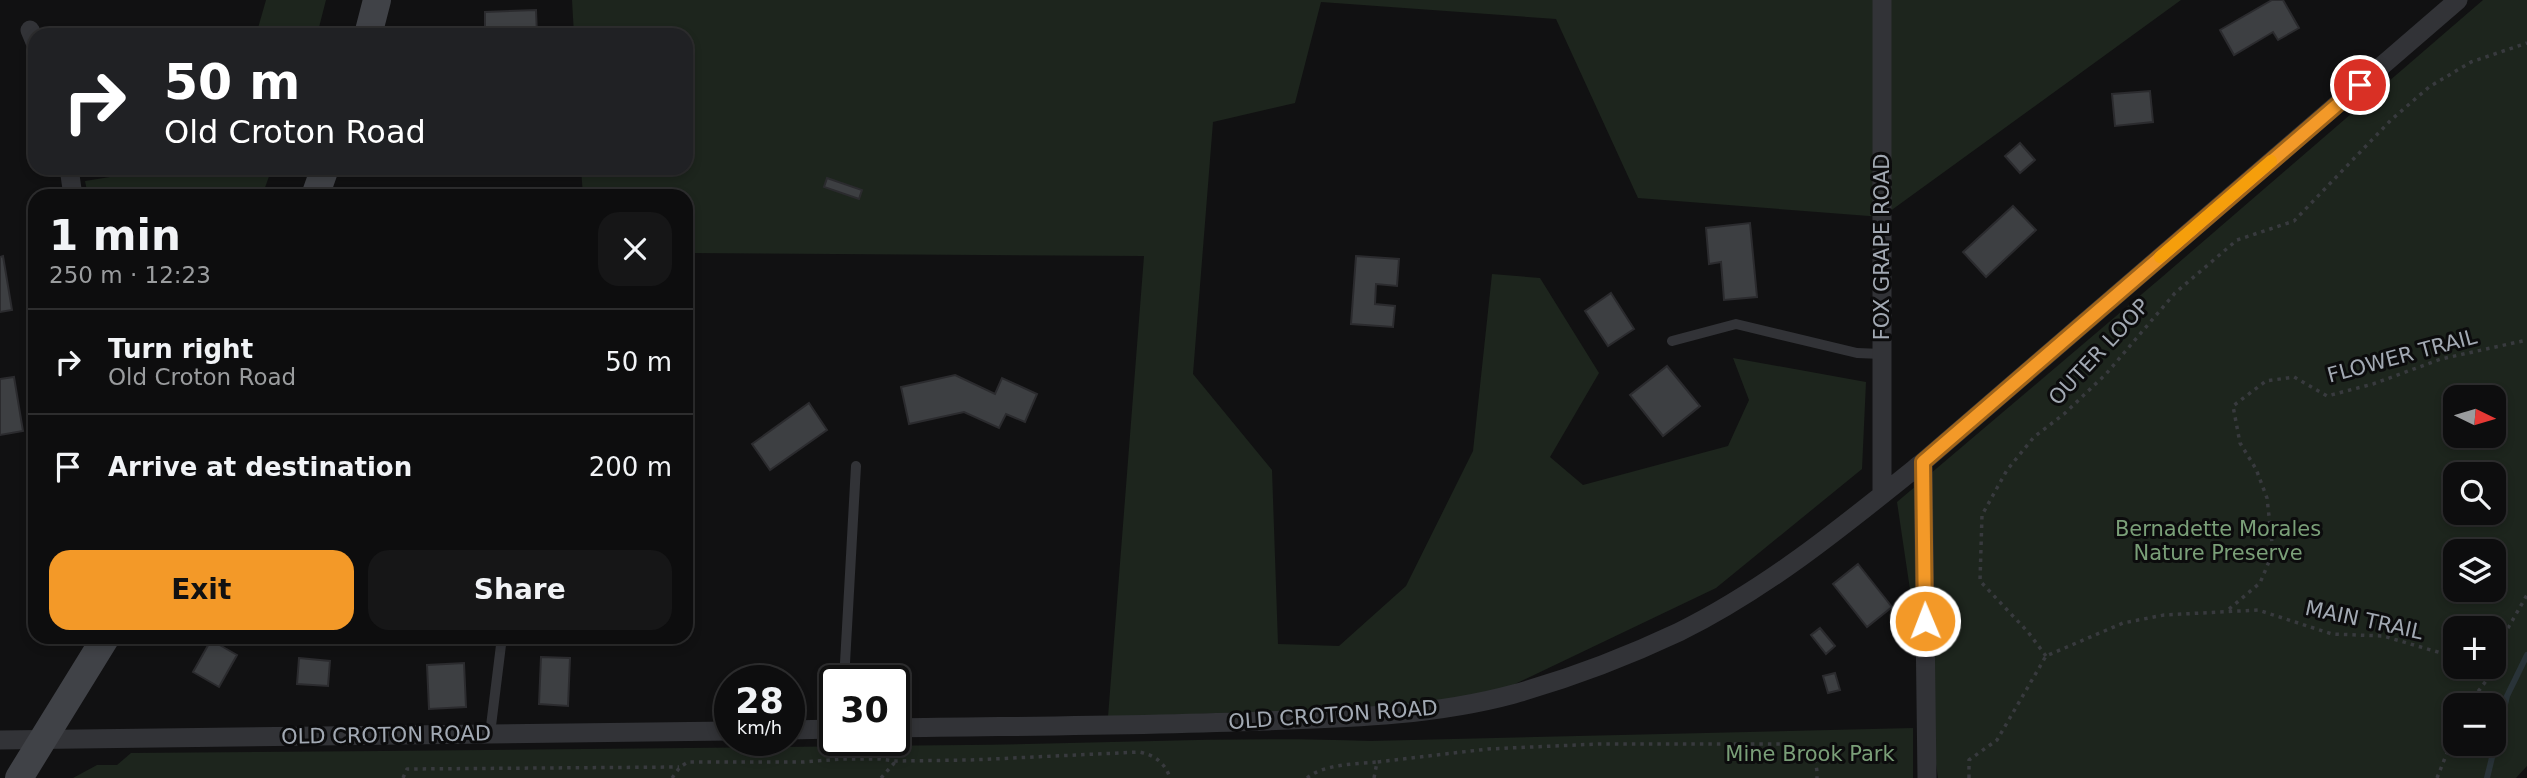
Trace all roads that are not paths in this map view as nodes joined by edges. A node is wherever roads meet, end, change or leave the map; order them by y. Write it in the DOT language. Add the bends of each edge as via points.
graph roads {
  1 [pos="377,0"];
  2 [pos="1882,0"];
  3 [pos="2458,0"];
  4 [pos="370,28"];
  5 [pos="1672,341"];
  6 [pos="1882,355"];
  7 [pos="1923,462"];
  8 [pos="856,466"];
  9 [pos="1882,495"];
  10 [pos="102,644"];
  11 [pos="501,644"];
  12 [pos="845,665"];
  13 [pos="910,728"];
  14 [pos="714,731"];
  15 [pos="490,734"];
  16 [pos="0,740"];
  17 [pos="43,740"];
  18 [pos="19,778"];
  19 [pos="1927,778"];
  1 -- 4 [label="main road"];
  2 -- 6 [label="street, FOX GRAPE ROAD"];
  3 -- 7 [label="street, OLD CROTON ROAD"];
  5 -- 6 [label="lane" via="1736,324"];
  6 -- 9 [label="street, FOX GRAPE ROAD"];
  7 -- 9 [label="street, OLD CROTON ROAD"];
  7 -- 19 [label="street"];
  8 -- 12 [label="lane"];
  9 -- 13 [label="street, OLD CROTON ROAD" via="1734,602 1680,631 1513,695 1430,710 1332,719"];
  10 -- 17 [label="main road"];
  11 -- 15 [label="lane"];
  14 -- 15 [label="street, OLD CROTON ROAD"];
  15 -- 17 [label="street, OLD CROTON ROAD"];
  16 -- 17 [label="street, OLD CROTON ROAD"];
  17 -- 18 [label="main road"];
}
